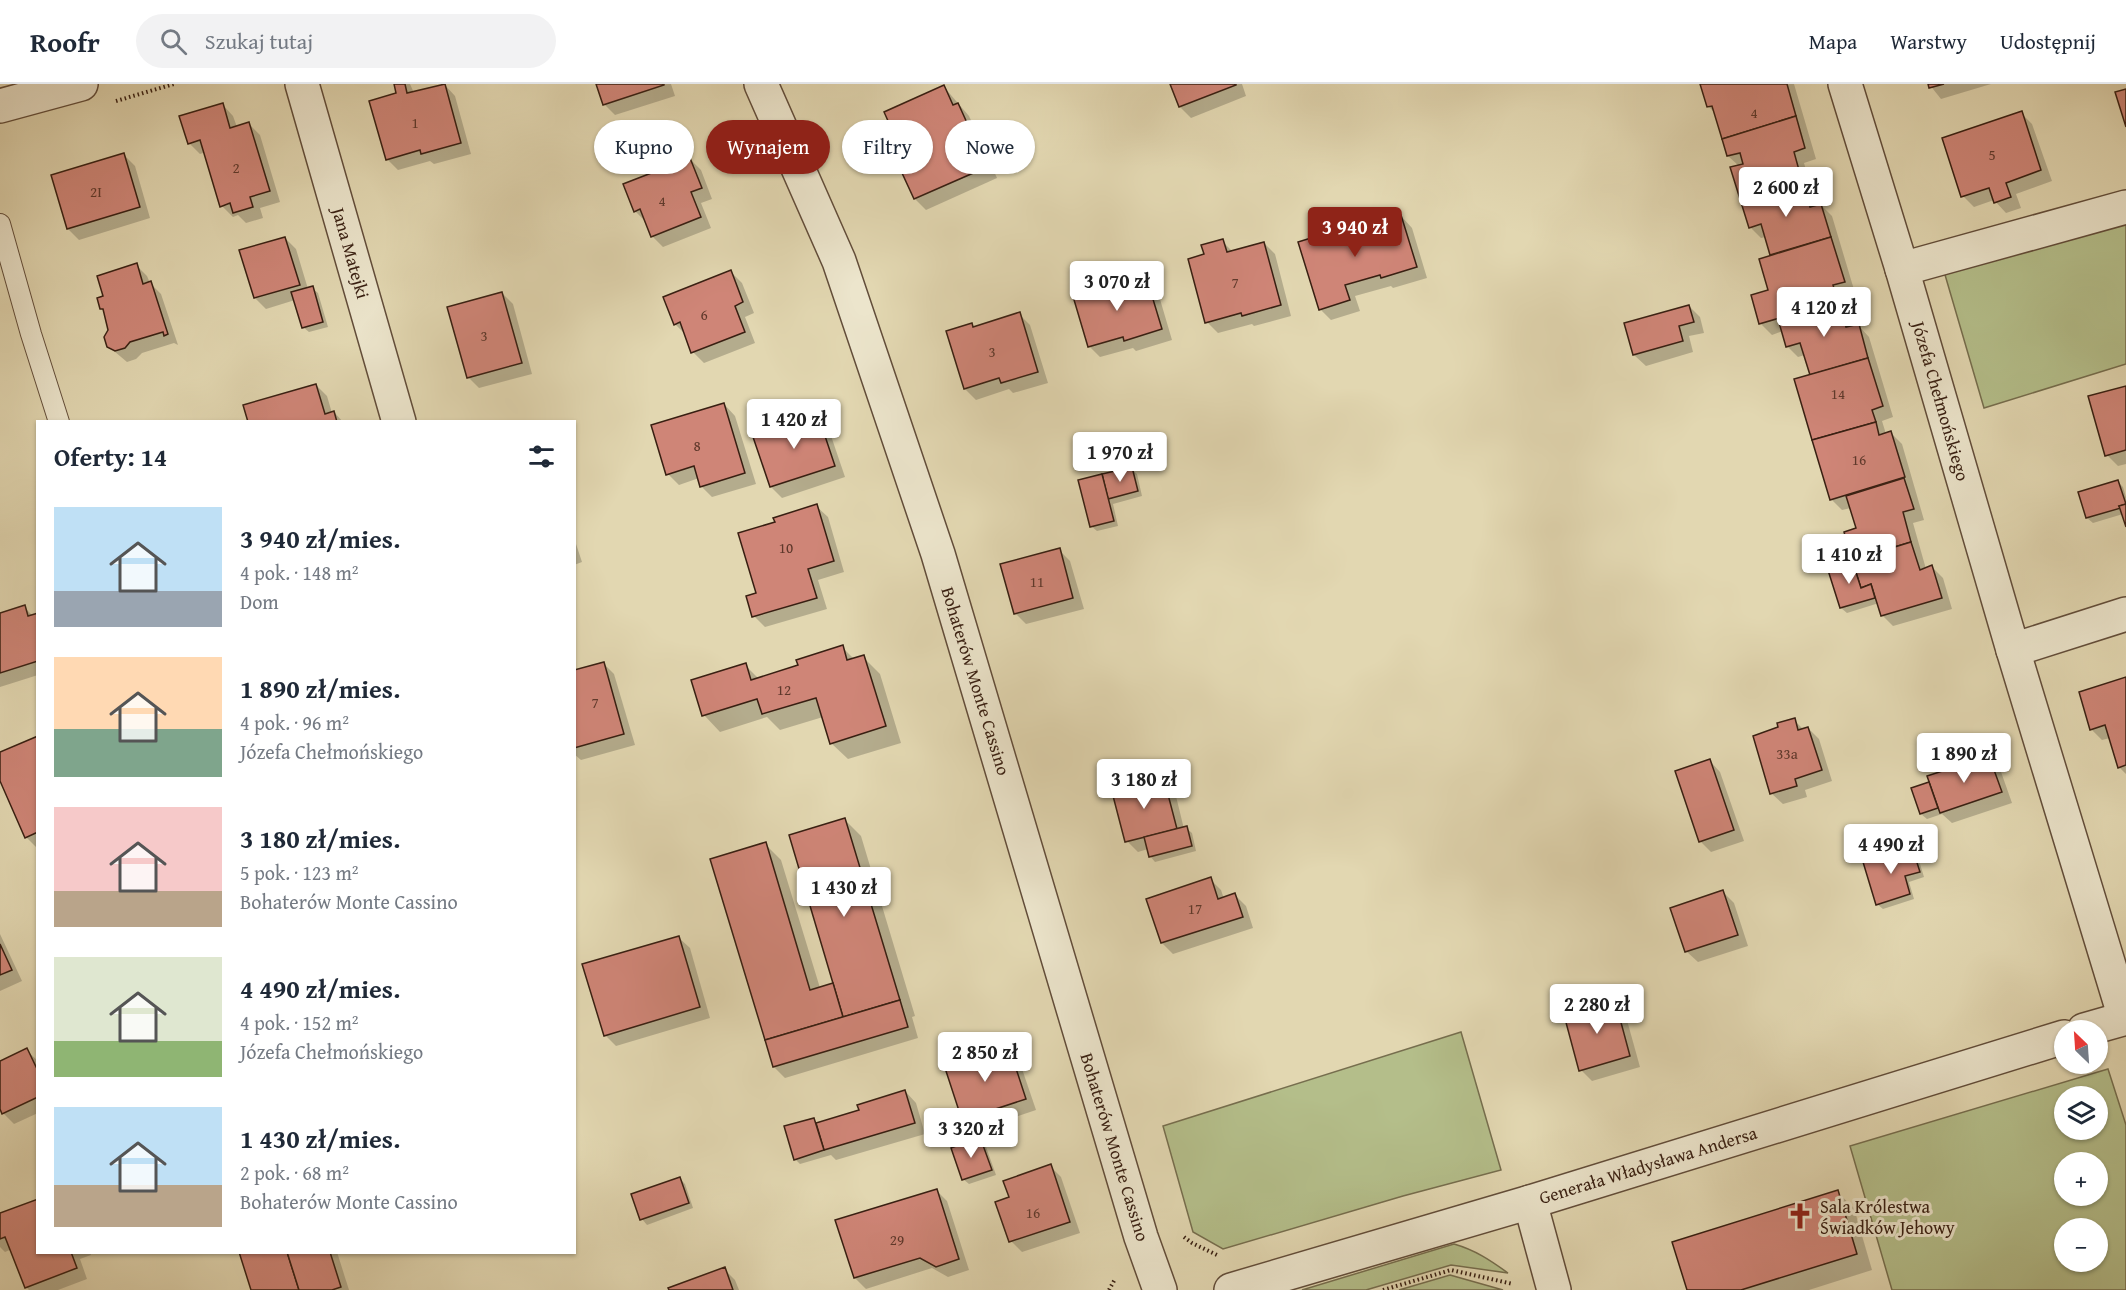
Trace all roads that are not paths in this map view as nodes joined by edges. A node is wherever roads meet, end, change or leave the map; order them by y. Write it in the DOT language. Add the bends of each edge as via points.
graph roads {
  1 [pos="81,84"];
  2 [pos="302,84"];
  3 [pos="760,84"];
  4 [pos="1845,84"];
  5 [pos="41,89"];
  6 [pos="0,106"];
  7 [pos="2126,207"];
  8 [pos="0,224"];
  9 [pos="1902,269"];
  10 [pos="58,420"];
  11 [pos="398,420"];
  12 [pos="2126,614"];
  13 [pos="2013,650"];
  14 [pos="2126,1019"];
  15 [pos="2108,1024"];
  16 [pos="2054,1040"];
  17 [pos="1530,1202"];
  18 [pos="1552,1282"];
  19 [pos="1160,1290"];
  20 [pos="1231,1290"];
  1 -- 5 [label="street"];
  2 -- 11 [label="street, Jana Matejki"];
  3 -- 19 [label="street, Bohaterów Monte Cassino" via="839,261 938,554"];
  4 -- 9 [label="street, Józefa Chełmońskiego"];
  5 -- 6 [label="street"];
  7 -- 9 [label="street"];
  8 -- 10 [label="lane"];
  9 -- 13 [label="street, Józefa Chełmońskiego"];
  12 -- 13 [label="street"];
  13 -- 14 [label="street, Józefa Chełmońskiego"];
  14 -- 15 [label="street"];
  16 -- 17 [label="street, Generała Władysława Andersa"];
  17 -- 18 [label="street"];
  17 -- 20 [label="street, Generała Władysława Andersa"];
}
